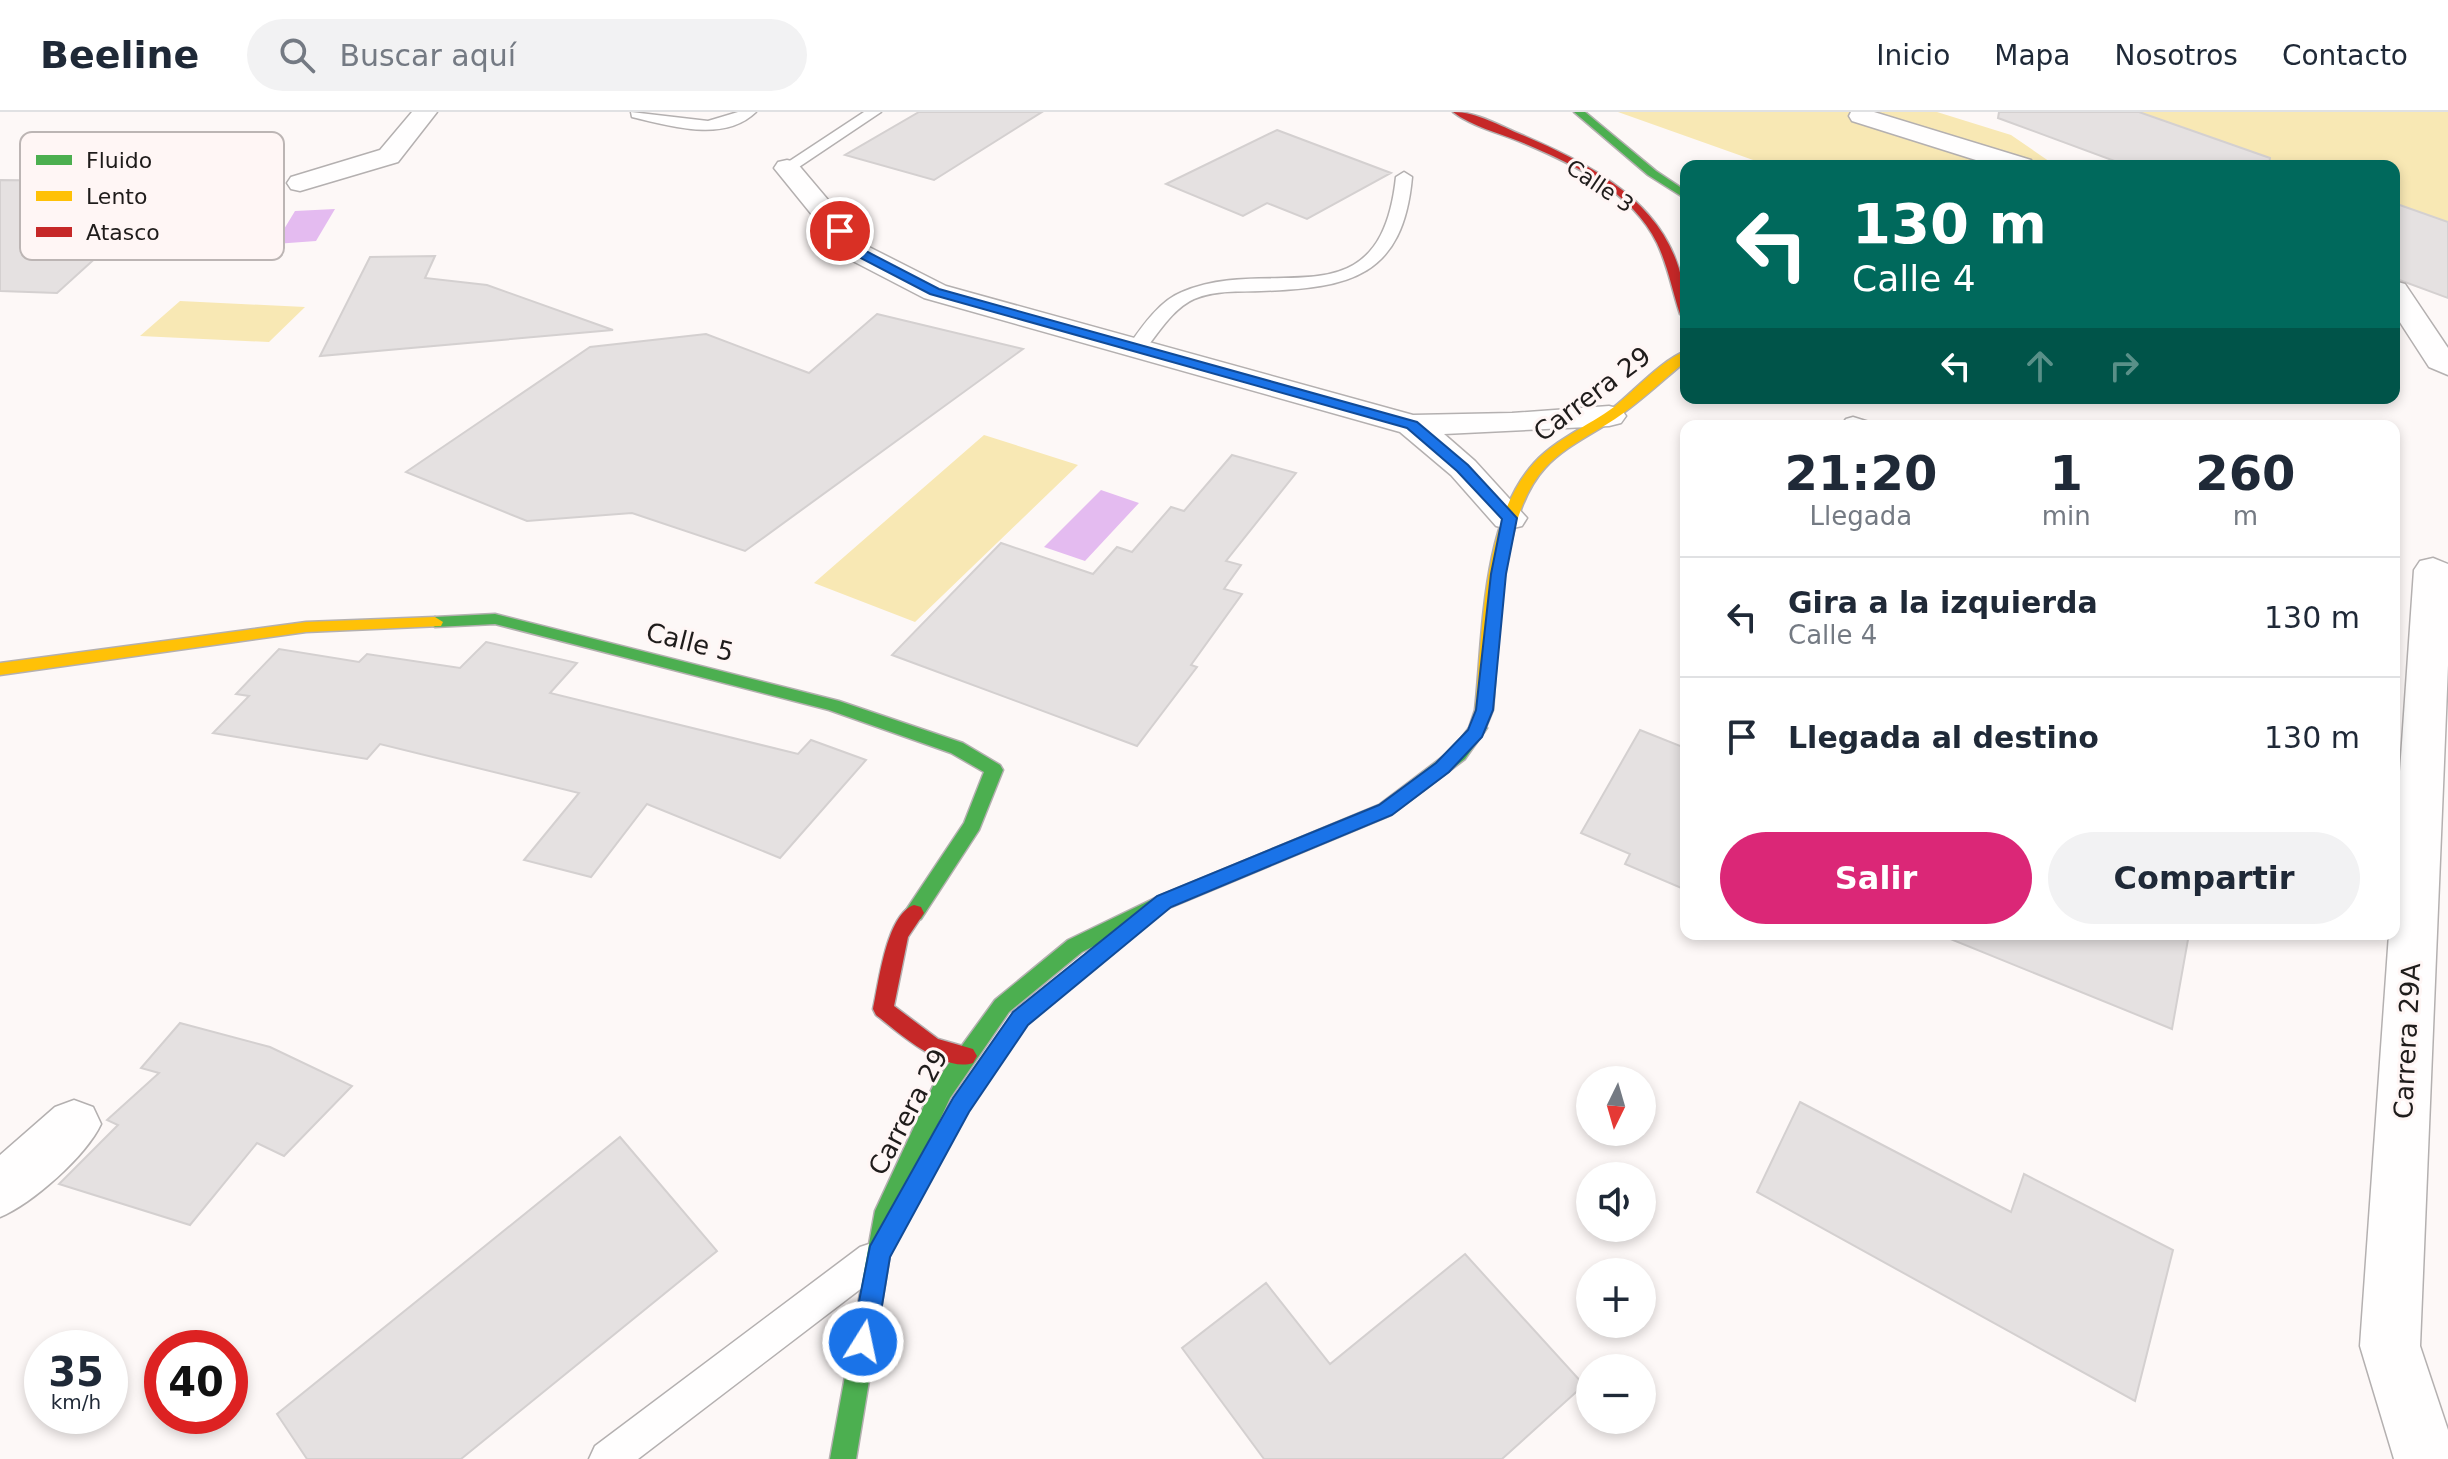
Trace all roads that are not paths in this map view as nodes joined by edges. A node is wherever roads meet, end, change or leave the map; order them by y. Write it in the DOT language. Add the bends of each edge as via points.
graph roads {
  1 [pos="425,112"];
  2 [pos="749,112"];
  3 [pos="874,112"];
  4 [pos="1458,112"];
  5 [pos="1579,112"];
  6 [pos="637,114"];
  7 [pos="1861,116"];
  8 [pos="2003,160"];
  9 [pos="787,168"];
  10 [pos="1404,177"];
  11 [pos="300,183"];
  12 [pos="1680,192"];
  13 [pos="1668,263"];
  14 [pos="1680,270"];
  15 [pos="1680,297"];
  16 [pos="2400,299"];
  17 [pos="1136,348"];
  18 [pos="1680,360"];
  19 [pos="2448,365"];
  20 [pos="1609,416"];
  21 [pos="1412,425"];
  22 [pos="1509,518"];
  23 [pos="2433,570"];
  24 [pos="0,669"];
  25 [pos="2405,857"];
  26 [pos="1164,902"];
  27 [pos="1093,957"];
  28 [pos="966,1056"];
  29 [pos="74,1124"];
  30 [pos="929,1164"];
  31 [pos="0,1191"];
  32 [pos="878,1254"];
  33 [pos="608,1459"];
  34 [pos="843,1459"];
  35 [pos="2426,1459"];
  1 -- 11 [label="street" via="389,156"];
  2 -- 6 [label="lane" via="718,126"];
  3 -- 9 [label="lane"];
  4 -- 13 [label="street, Calle 3" via="1610,188 1650,222"];
  5 -- 12 [label="street"];
  7 -- 8 [label="street"];
  9 -- 17 [label="street" via="857,252 935,292"];
  10 -- 17 [label="lane" via="1402,205 1389,233 1358,271 1190,294 1177,301"];
  13 -- 14 [label="street"];
  13 -- 15 [label="street, Calle 3"];
  16 -- 19 [label="street"];
  17 -- 21 [label="street"];
  18 -- 20 [label="street, Carrera 29"];
  20 -- 21 [label="street"];
  20 -- 22 [label="street, Carrera 29" via="1564,443 1530,477"];
  21 -- 22 [label="street" via="1463,468"];
  22 -- 26 [label="street, Carrera 29" via="1484,710 1476,733 1459,754 1385,810"];
  23 -- 25 [label="street, Carrera 29A"];
  24 -- 28 [label="street, Calle 5" via="306,627 495,619 833,705 957,748 994,770 972,825 899,935 883,1009 932,1046"];
  25 -- 35 [label="street, Carrera 29A" via="2390,1346"];
  26 -- 27 [label="street, Carrera 29"];
  26 -- 28 [label="street, Carrera 29" via="1075,946 1002,1006"];
  28 -- 32 [label="street, Carrera 29" via="942,1091 886,1211"];
  29 -- 31 [label="street"];
  30 -- 32 [label="street, Carrera 29"];
  32 -- 33 [label="lane"];
  32 -- 34 [label="street, Carrera 29"];
}
